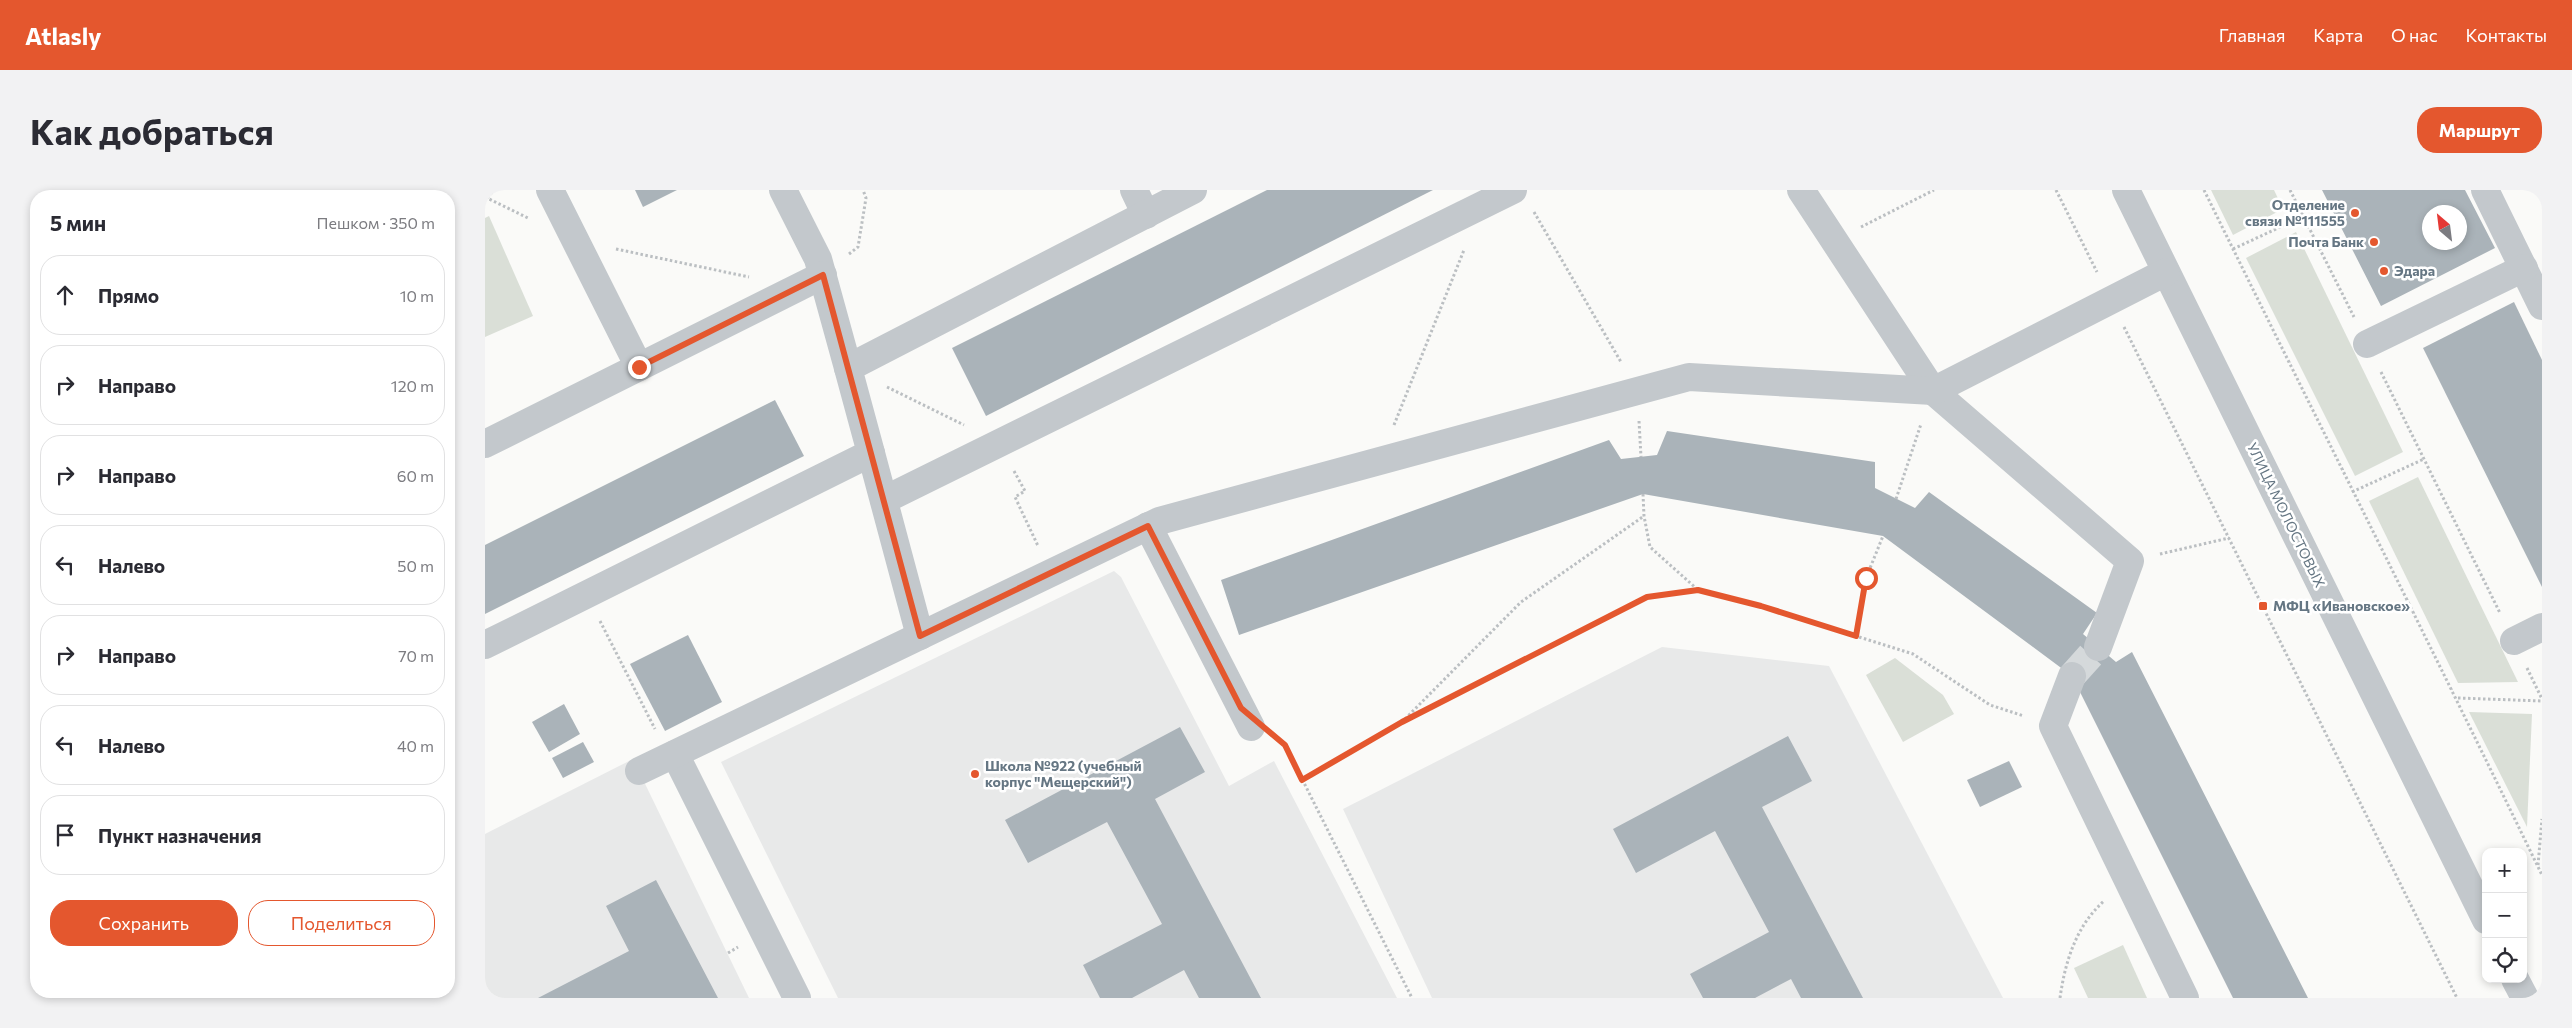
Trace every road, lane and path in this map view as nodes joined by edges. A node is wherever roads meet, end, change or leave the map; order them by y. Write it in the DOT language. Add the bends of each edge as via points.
graph roads {
  1 [pos="494,190"];
  2 [pos="550,190"];
  3 [pos="783,190"];
  4 [pos="863,190"];
  5 [pos="1134,190"];
  6 [pos="1193,190"];
  7 [pos="1801,190"];
  8 [pos="1934,190"];
  9 [pos="2056,190"];
  10 [pos="2126,190"];
  11 [pos="2204,190"];
  12 [pos="2290,190"];
  13 [pos="2485,190"];
  14 [pos="487,198"];
  15 [pos="1522,198"];
  16 [pos="1482,205"];
  17 [pos="1147,215"];
  18 [pos="2305,216"];
  19 [pos="1834,240"];
  20 [pos="575,241"];
  21 [pos="2233,249"];
  22 [pos="2524,268"];
  23 [pos="2166,272"];
  24 [pos="823,275"];
  25 [pos="750,277"];
  26 [pos="2111,299"];
  27 [pos="2542,306"];
  28 [pos="2367,344"];
  29 [pos="639,367"];
  30 [pos="848,368"];
  31 [pos="1638,390"];
  32 [pos="1933,391"];
  33 [pos="485,444"];
  34 [pos="871,453"];
  35 [pos="2424,458"];
  36 [pos="1379,461"];
  37 [pos="2352,492"];
  38 [pos="1643,494"];
  39 [pos="1896,499"];
  40 [pos="884,500"];
  41 [pos="1644,516"];
  42 [pos="1148,526"];
  43 [pos="1883,536"];
  44 [pos="2229,538"];
  45 [pos="2130,561"];
  46 [pos="1698,590"];
  47 [pos="587,595"];
  48 [pos="2542,627"];
  49 [pos="920,636"];
  50 [pos="1856,636"];
  51 [pos="2514,641"];
  52 [pos="485,646"];
  53 [pos="2098,647"];
  54 [pos="2072,676"];
  55 [pos="2457,698"];
  56 [pos="2542,700"];
  57 [pos="1402,722"];
  58 [pos="2053,726"];
  59 [pos="1251,727"];
  60 [pos="1277,739"];
  61 [pos="672,755"];
  62 [pos="639,771"];
  63 [pos="1302,780"];
  64 [pos="2542,819"];
  65 [pos="2538,867"];
  66 [pos="2542,875"];
  67 [pos="2128,880"];
  68 [pos="2482,912"];
  69 [pos="2517,983"];
  70 [pos="797,998"];
  71 [pos="1412,998"];
  72 [pos="2059,998"];
  73 [pos="2185,998"];
  74 [pos="2457,998"];
  75 [pos="2525,998"];
  1 -- 14 [label="path"];
  2 -- 20 [label="street"];
  3 -- 24 [label="street" via="818,258"];
  4 -- 24 [label="path" via="866,198 858,247"];
  5 -- 17 [label="street"];
  6 -- 17 [label="street"];
  7 -- 19 [label="street"];
  8 -- 19 [label="path"];
  9 -- 26 [label="path"];
  10 -- 23 [label="street, УЛИЦА МОЛОСТОВЫХ"];
  11 -- 21 [label="path"];
  12 -- 18 [label="path"];
  13 -- 22 [label="street"];
  15 -- 16 [label="street"];
  15 -- 31 [label="path"];
  16 -- 36 [label="path"];
  16 -- 40 [label="street"];
  17 -- 30 [label="street"];
  18 -- 21 [label="path"];
  18 -- 28 [label="path"];
  19 -- 32 [label="street"];
  20 -- 25 [label="path"];
  20 -- 29 [label="street"];
  21 -- 37 [label="path"];
  22 -- 27 [label="street"];
  22 -- 28 [label="street"];
  23 -- 26 [label="street"];
  23 -- 68 [label="street, УЛИЦА МОЛОСТОВЫХ"];
  24 -- 29 [label="street"];
  24 -- 30 [label="street"];
  26 -- 32 [label="street"];
  26 -- 44 [label="path"];
  28 -- 35 [label="path"];
  29 -- 33 [label="street"];
  30 -- 34 [label="street"];
  31 -- 32 [label="street" via="1689,377"];
  31 -- 36 [label="street"];
  32 -- 39 [label="path"];
  32 -- 45 [label="street"];
  34 -- 40 [label="street"];
  34 -- 47 [label="street"];
  35 -- 37 [label="path"];
  35 -- 51 [label="path"];
  36 -- 42 [label="street"];
  37 -- 55 [label="path"];
  38 -- 41 [label="path"];
  40 -- 49 [label="street"];
  41 -- 46 [label="path" via="1650,547"];
  41 -- 57 [label="path" via="1521,602"];
  42 -- 49 [label="street"];
  42 -- 59 [label="street"];
  43 -- 50 [label="path" via="1866,578"];
  44 -- 45 [label="path"];
  44 -- 74 [label="path"];
  45 -- 53 [label="street"];
  46 -- 50 [label="path"];
  46 -- 57 [label="path" via="1647,597"];
  47 -- 52 [label="street"];
  47 -- 61 [label="path"];
  48 -- 51 [label="street"];
  49 -- 61 [label="street"];
  50 -- 58 [label="path" via="1913,654 1990,705"];
  51 -- 56 [label="path"];
  54 -- 58 [label="street"];
  55 -- 56 [label="path"];
  55 -- 65 [label="path"];
  57 -- 63 [label="path"];
  58 -- 67 [label="street"];
  60 -- 63 [label="path" via="1285,745"];
  61 -- 62 [label="street"];
  61 -- 70 [label="street"];
  63 -- 71 [label="path"];
  64 -- 65 [label="path"];
  65 -- 66 [label="path"];
  67 -- 72 [label="path" via="2089,915 2064,966"];
  67 -- 73 [label="street"];
  69 -- 75 [label="street"];
}
